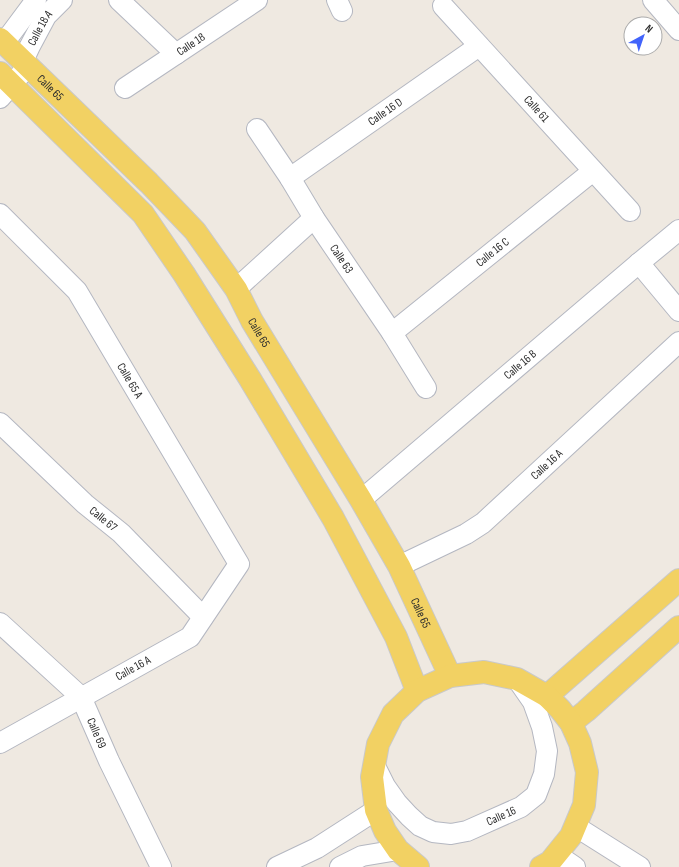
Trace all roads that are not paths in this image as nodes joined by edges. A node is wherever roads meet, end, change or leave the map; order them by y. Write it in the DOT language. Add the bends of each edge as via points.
graph roads {
  1 [pos="36,0"];
  2 [pos="62,0"];
  3 [pos="119,0"];
  4 [pos="257,0"];
  5 [pos="653,0"];
  6 [pos="443,6"];
  7 [pos="679,30"];
  8 [pos="2,41"];
  9 [pos="479,46"];
  10 [pos="176,54"];
  11 [pos="26,64"];
  12 [pos="4,85"];
  13 [pos="125,88"];
  14 [pos="258,129"];
  15 [pos="593,171"];
  16 [pos="290,178"];
  17 [pos="630,211"];
  18 [pos="0,214"];
  19 [pos="314,218"];
  20 [pos="679,230"];
  21 [pos="639,263"];
  22 [pos="236,289"];
  23 [pos="679,312"];
  24 [pos="392,333"];
  25 [pos="679,342"];
  26 [pos="278,364"];
  27 [pos="250,379"];
  28 [pos="426,388"];
  29 [pos="0,423"];
  30 [pos="361,500"];
  31 [pos="239,564"];
  32 [pos="399,566"];
  33 [pos="679,580"];
  34 [pos="203,617"];
  35 [pos="0,623"];
  36 [pos="679,627"];
  37 [pos="450,676"];
  38 [pos="517,679"];
  39 [pos="417,691"];
  40 [pos="547,696"];
  41 [pos="81,697"];
  42 [pos="571,723"];
  43 [pos="0,743"];
  44 [pos="374,764"];
  45 [pos="376,810"];
  46 [pos="576,826"];
  47 [pos="398,850"];
  48 [pos="548,861"];
  49 [pos="161,867"];
  50 [pos="277,867"];
  51 [pos="340,867"];
  52 [pos="418,867"];
  53 [pos="575,867"];
  54 [pos="640,867"];
  1 -- 8 [label="street, Calle 18 A"];
  2 -- 11 [label="street, Calle 18 A" via="46,16 30,46"];
  3 -- 10 [label="street"];
  4 -- 10 [label="street, Calle 18"];
  5 -- 7 [label="street"];
  6 -- 9 [label="street, Calle 61"];
  8 -- 11 [label="main road, Calle 65"];
  9 -- 15 [label="street, Calle 61"];
  9 -- 16 [label="street, Calle 16 D"];
  10 -- 13 [label="street, Calle 18"];
  11 -- 12 [label="street, Calle 18 A"];
  11 -- 22 [label="main road, Calle 65" via="195,231"];
  12 -- 27 [label="main road, Calle 65" via="143,214"];
  14 -- 16 [label="street, Calle 63"];
  15 -- 17 [label="street, Calle 61"];
  15 -- 24 [label="street, Calle 16 C"];
  16 -- 19 [label="street, Calle 63"];
  18 -- 31 [label="street, Calle 65 A" via="77,291"];
  19 -- 22 [label="street"];
  19 -- 24 [label="street, Calle 63"];
  20 -- 21 [label="street, Calle 16 B"];
  21 -- 23 [label="street"];
  21 -- 30 [label="street, Calle 16 B"];
  22 -- 26 [label="main road, Calle 65"];
  24 -- 28 [label="street, Calle 63"];
  25 -- 32 [label="street, Calle 16 A" via="483,523 466,534"];
  26 -- 27 [label="main road"];
  26 -- 30 [label="main road, Calle 65"];
  27 -- 39 [label="main road, Calle 65" via="333,518 396,637"];
  29 -- 34 [label="street, Calle 67" via="85,504 121,533"];
  30 -- 32 [label="main road, Calle 65"];
  31 -- 34 [label="street, Calle 16 A"];
  32 -- 37 [label="main road, Calle 65"];
  33 -- 40 [label="main road"];
  34 -- 41 [label="street, Calle 16 A" via="190,637"];
  35 -- 41 [label="street, Calle 69"];
  36 -- 42 [label="main road"];
  37 -- 38 [label="main road" via="484,672"];
  37 -- 39 [label="main road"];
  38 -- 40 [label="main road"];
  38 -- 44 [label="street, Calle 16" via="533,702 547,751 544,774 536,795 521,807 467,830 451,834 433,832 420,826 397,803"];
  39 -- 44 [label="main road" via="393,714 378,744"];
  40 -- 42 [label="main road"];
  41 -- 43 [label="street, Calle 16 A"];
  41 -- 49 [label="street, Calle 69"];
  42 -- 46 [label="main road" via="580,743 587,772 584,805"];
  44 -- 45 [label="main road" via="372,777"];
  45 -- 47 [label="main road" via="385,831"];
  45 -- 50 [label="street" via="317,848"];
  46 -- 48 [label="main road" via="571,836"];
  46 -- 54 [label="street"];
  47 -- 51 [label="street" via="362,856"];
  47 -- 52 [label="main road"];
  48 -- 53 [label="street"];
}
